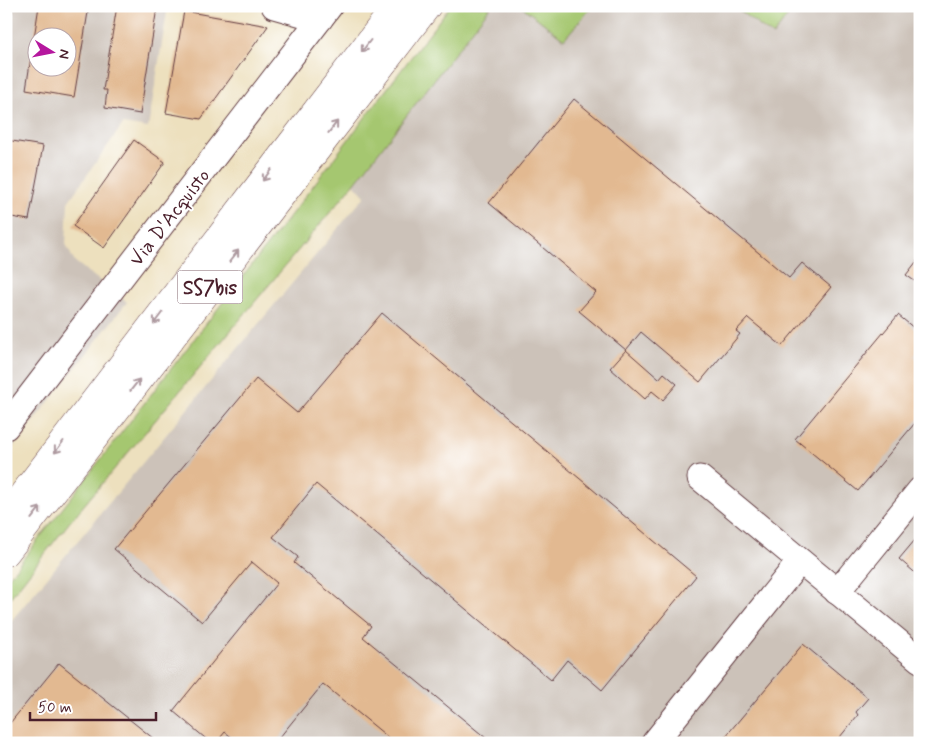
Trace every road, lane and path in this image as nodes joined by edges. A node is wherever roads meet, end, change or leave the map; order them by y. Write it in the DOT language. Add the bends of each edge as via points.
graph roads {
  1 [pos="274,6"];
  2 [pos="408,10"];
  3 [pos="325,13"];
  4 [pos="6,428"];
  5 [pos="700,478"];
  6 [pos="920,490"];
  7 [pos="6,517"];
  8 [pos="6,552"];
  9 [pos="800,561"];
  10 [pos="837,592"];
  11 [pos="920,660"];
  12 [pos="654,743"];
  1 -- 3 [label="street"];
  2 -- 7 [label="highway, SS7bis, one-way"];
  8 -- 2 [label="highway, SS7bis, one-way"];
  3 -- 4 [label="street, Via D'Acquisto"];
  5 -- 9 [label="street"];
  6 -- 10 [label="street"];
  9 -- 10 [label="street"];
  9 -- 12 [label="street"];
  10 -- 11 [label="street"];
}
